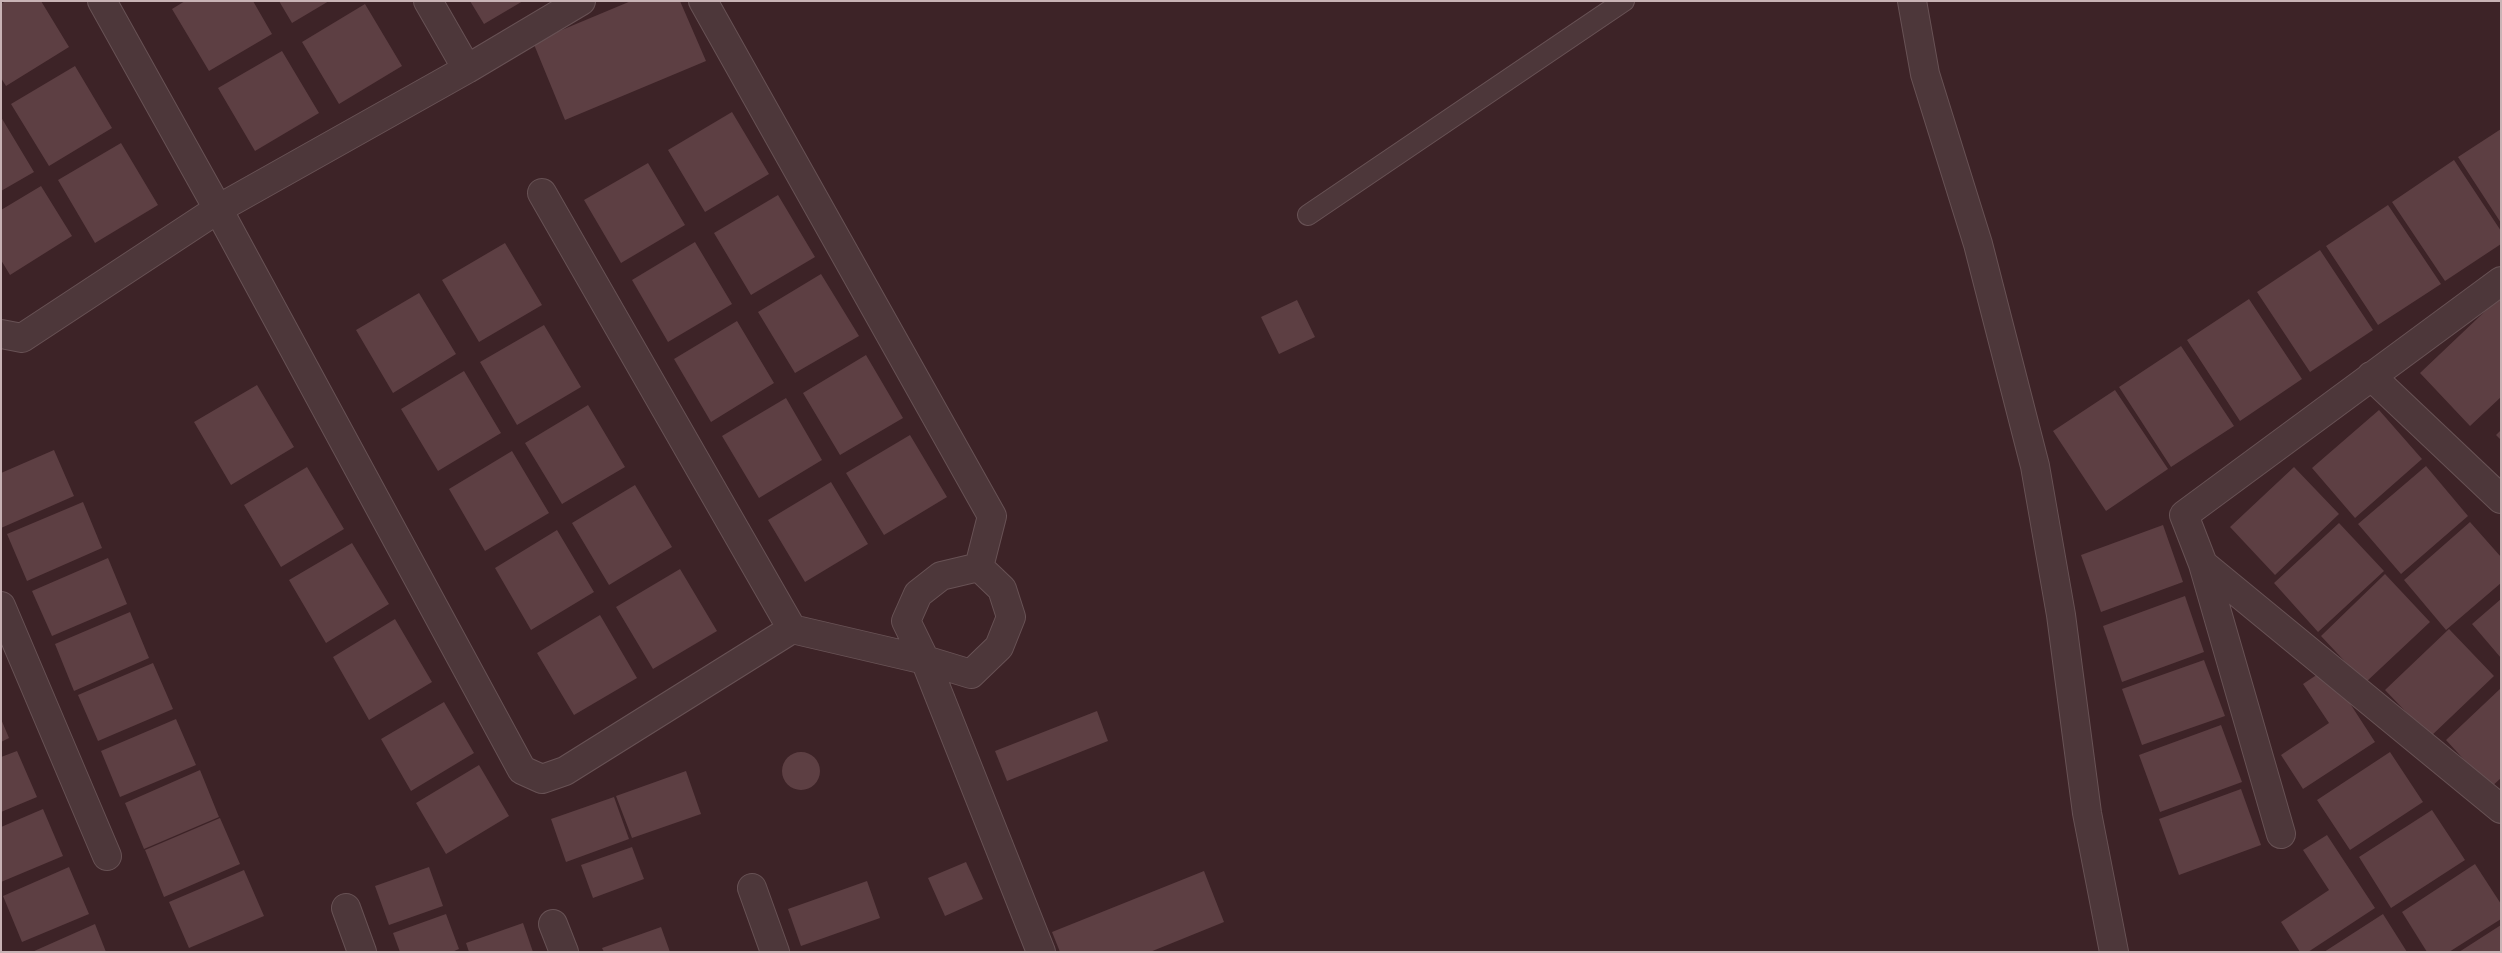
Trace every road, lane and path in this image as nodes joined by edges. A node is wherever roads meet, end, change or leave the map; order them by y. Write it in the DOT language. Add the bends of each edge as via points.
graph roads {
  1 [pos="102,1"];
  2 [pos="428,1"];
  3 [pos="581,1"];
  4 [pos="703,1"];
  5 [pos="1624,1"];
  6 [pos="1912,1"];
  7 [pos="467,68"];
  8 [pos="542,193"];
  9 [pos="218,209"];
  10 [pos="1308,215"];
  11 [pos="2501,280"];
  12 [pos="1,334"];
  13 [pos="2371,376"];
  14 [pos="2501,500"];
  15 [pos="2203,564"];
  16 [pos="979,566"];
  17 [pos="1,606"];
  18 [pos="792,629"];
  19 [pos="925,660"];
  20 [pos="2501,809"];
  21 [pos="2281,834"];
  22 [pos="107,856"];
  23 [pos="752,888"];
  24 [pos="346,908"];
  25 [pos="553,924"];
  26 [pos="362,952"];
  27 [pos="564,952"];
  28 [pos="775,952"];
  29 [pos="1041,952"];
  30 [pos="2114,952"];
  1 -- 9 [label="street"];
  2 -- 7 [label="street"];
  3 -- 7 [label="street"];
  4 -- 16 [label="street" via="992,516"];
  5 -- 10 [label="lane"];
  6 -- 30 [label="street" via="1925,74 1978,244 2035,466 2061,615 2087,813"];
  7 -- 9 [label="street"];
  8 -- 18 [label="street"];
  9 -- 12 [label="street" via="22,338"];
  9 -- 18 [label="street" via="522,770 542,778 565,771"];
  11 -- 13 [label="street"];
  13 -- 14 [label="street"];
  13 -- 15 [label="street" via="2184,515"];
  15 -- 20 [label="street"];
  15 -- 21 [label="street"];
  16 -- 19 [label="street" via="941,576 918,594 906,621"];
  16 -- 19 [label="street" via="1002,589 1011,617 999,646 971,674"];
  17 -- 22 [label="street"];
  18 -- 19 [label="street"];
  19 -- 29 [label="street"];
  23 -- 28 [label="street"];
  24 -- 26 [label="street"];
  25 -- 27 [label="street"];
}
